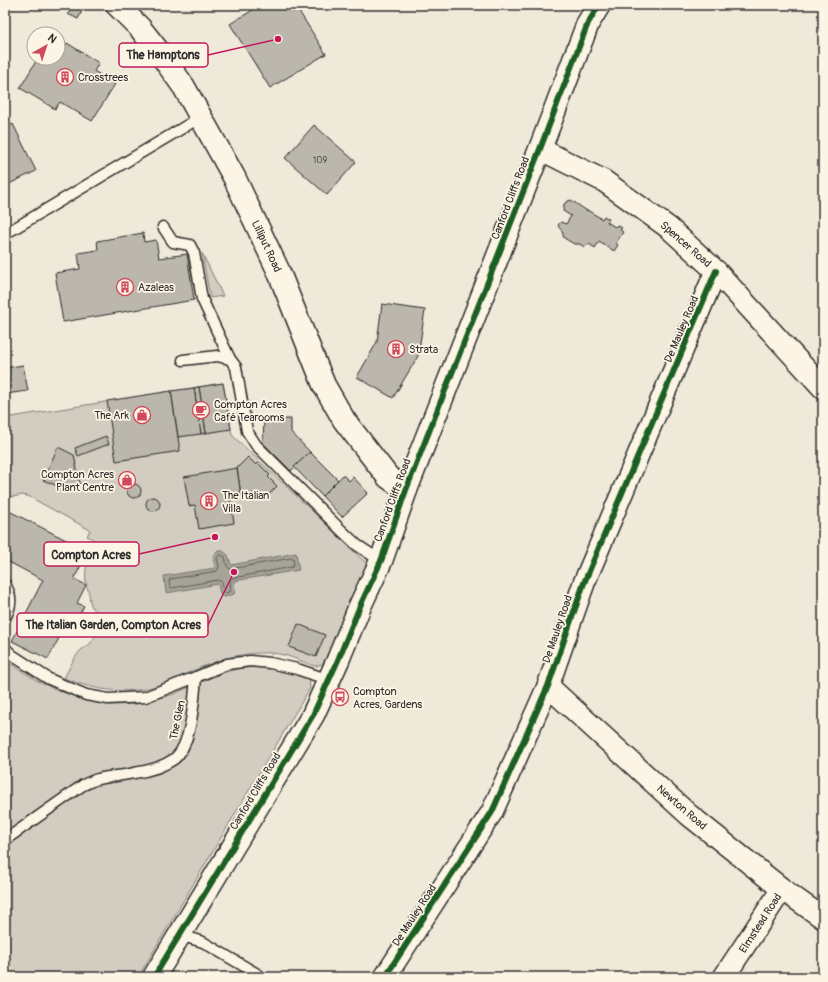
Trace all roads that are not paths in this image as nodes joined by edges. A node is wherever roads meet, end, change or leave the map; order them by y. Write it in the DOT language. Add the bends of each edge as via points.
graph roads {
  1 [pos="117,5"];
  2 [pos="599,5"];
  3 [pos="202,117"];
  4 [pos="540,149"];
  5 [pos="163,227"];
  6 [pos="5,234"];
  7 [pos="716,271"];
  8 [pos="230,359"];
  9 [pos="183,360"];
  10 [pos="823,388"];
  11 [pos="406,490"];
  12 [pos="381,561"];
  13 [pos="5,584"];
  14 [pos="5,618"];
  15 [pos="5,648"];
  16 [pos="196,677"];
  17 [pos="329,680"];
  18 [pos="548,686"];
  19 [pos="5,840"];
  20 [pos="782,889"];
  21 [pos="823,918"];
  22 [pos="179,935"];
  23 [pos="259,975"];
  24 [pos="154,977"];
  25 [pos="385,977"];
  26 [pos="724,977"];
  1 -- 3 [label="street, Lilliput Road" via="159,52"];
  2 -- 4 [label="street, Canford Cliffs Road" via="588,23"];
  3 -- 6 [label="lane"];
  3 -- 11 [label="street, Lilliput Road" via="270,251 324,385 344,420 388,477"];
  4 -- 7 [label="street, Spencer Road" via="604,182 669,228"];
  4 -- 11 [label="street, Canford Cliffs Road"];
  5 -- 8 [label="lane" via="173,242 190,245 194,253 202,299"];
  7 -- 10 [label="street, Spencer Road"];
  7 -- 18 [label="street, De Mauley Road" via="584,583"];
  8 -- 9 [label="lane" via="216,356"];
  8 -- 12 [label="lane" via="236,367 247,431 256,445 357,545"];
  11 -- 12 [label="street, Canford Cliffs Road"];
  12 -- 17 [label="street, Canford Cliffs Road"];
  13 -- 14 [label="lane" via="11,600"];
  15 -- 16 [label="lane" via="49,680 86,695 108,699 145,697"];
  16 -- 17 [label="lane" via="227,664 250,661 297,669"];
  16 -- 19 [label="lane, The Glen" via="187,737 182,751 175,758 160,767 98,779 83,785"];
  17 -- 22 [label="street, Canford Cliffs Road" via="313,715"];
  18 -- 20 [label="street, Newton Road" via="689,815"];
  18 -- 25 [label="street, De Mauley Road" via="492,812"];
  20 -- 21 [label="street, Newton Road"];
  20 -- 26 [label="street, Elmstead Road"];
  22 -- 23 [label="lane" via="203,942"];
  22 -- 24 [label="street, Canford Cliffs Road"];
}
